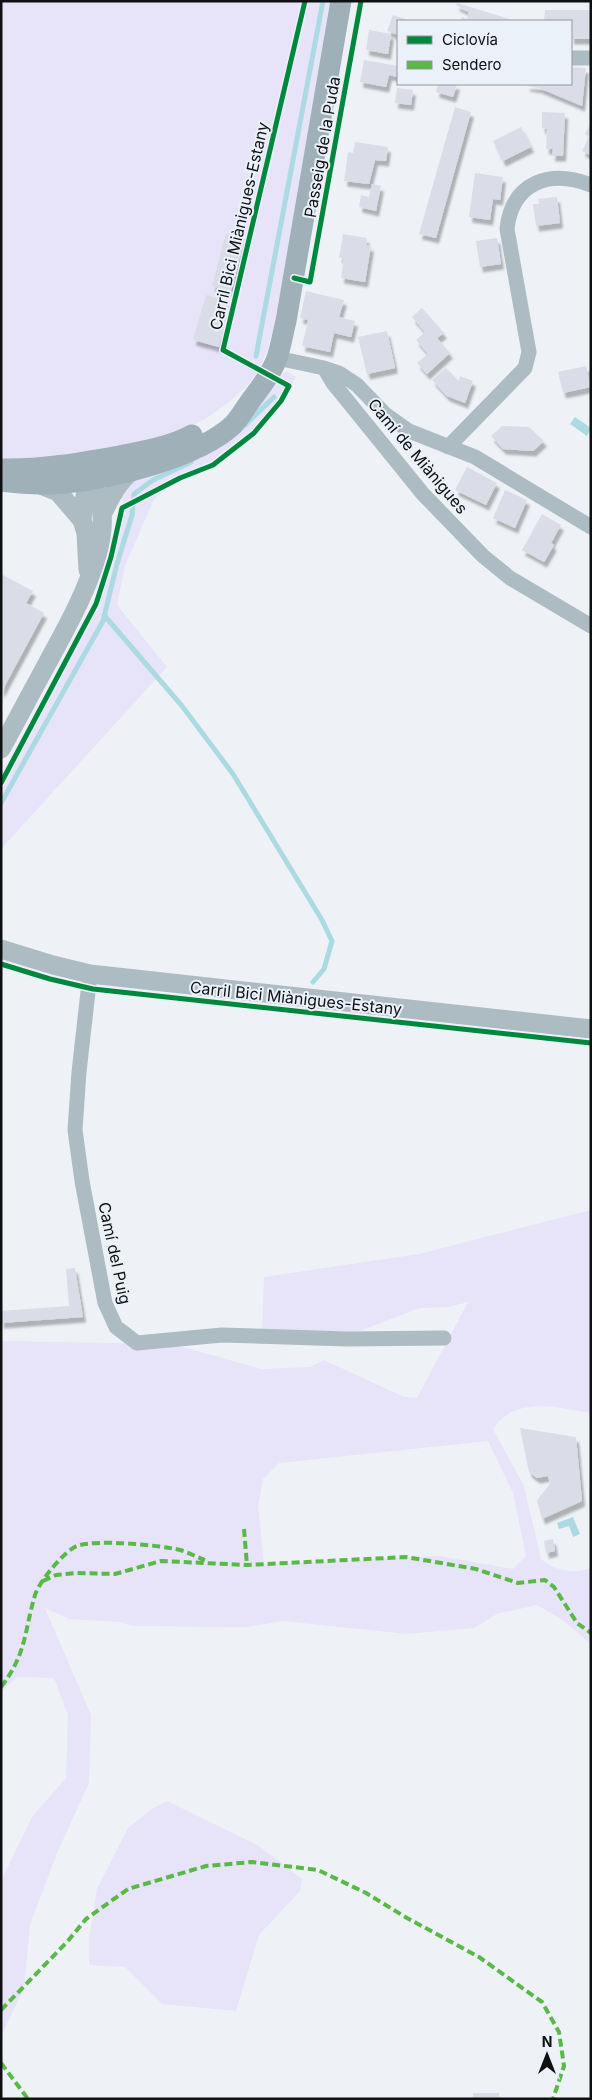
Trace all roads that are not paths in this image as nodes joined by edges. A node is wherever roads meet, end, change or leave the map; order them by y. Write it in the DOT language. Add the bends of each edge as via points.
graph roads {
  1 [pos="341,1"];
  2 [pos="572,58"];
  3 [pos="591,58"];
  4 [pos="591,184"];
  5 [pos="277,358"];
  6 [pos="324,368"];
  7 [pos="254,397"];
  8 [pos="170,444"];
  9 [pos="448,447"];
  10 [pos="134,469"];
  11 [pos="4,473"];
  12 [pos="89,480"];
  13 [pos="38,484"];
  14 [pos="102,515"];
  15 [pos="82,520"];
  16 [pos="591,527"];
  17 [pos="88,579"];
  18 [pos="591,626"];
  19 [pos="1,750"];
  20 [pos="1,949"];
  21 [pos="90,974"];
  22 [pos="591,1028"];
  23 [pos="444,1338"];
  1 -- 5 [label="main road, Passeig de la Puda"];
  2 -- 3 [label="street"];
  4 -- 9 [label="street" via="550,178 534,184 514,201 508,229 529,352 525,368"];
  5 -- 6 [label="street"];
  5 -- 7 [label="main road, Passeig de la Puda"];
  6 -- 9 [label="street" via="340,373 358,385 385,414 409,431"];
  6 -- 18 [label="street, Camí de Miànigues" via="423,494 484,556 516,582"];
  7 -- 8 [label="main road" via="226,418"];
  7 -- 10 [label="main road, Passeig de la Puda" via="234,424 205,445"];
  8 -- 11 [label="main road" via="90,461"];
  8 -- 12 [label="street" via="145,458 104,468"];
  9 -- 16 [label="street" via="475,457"];
  10 -- 12 [label="main road, Passeig de la Puda"];
  10 -- 14 [label="street" via="113,491"];
  11 -- 12 [label="street" via="77,473"];
  11 -- 13 [label="main road, Passeig de la Puda"];
  12 -- 13 [label="main road, Passeig de la Puda"];
  12 -- 14 [label="street" via="96,491"];
  12 -- 15 [label="street"];
  13 -- 15 [label="street" via="58,492"];
  14 -- 17 [label="street" via="98,557"];
  15 -- 17 [label="street" via="86,534"];
  17 -- 19 [label="street" via="82,597"];
  20 -- 21 [label="street"];
  21 -- 22 [label="street"];
  21 -- 23 [label="street, Camí del Puig" via="75,1130 105,1303 116,1327 137,1343 222,1336"];
}
